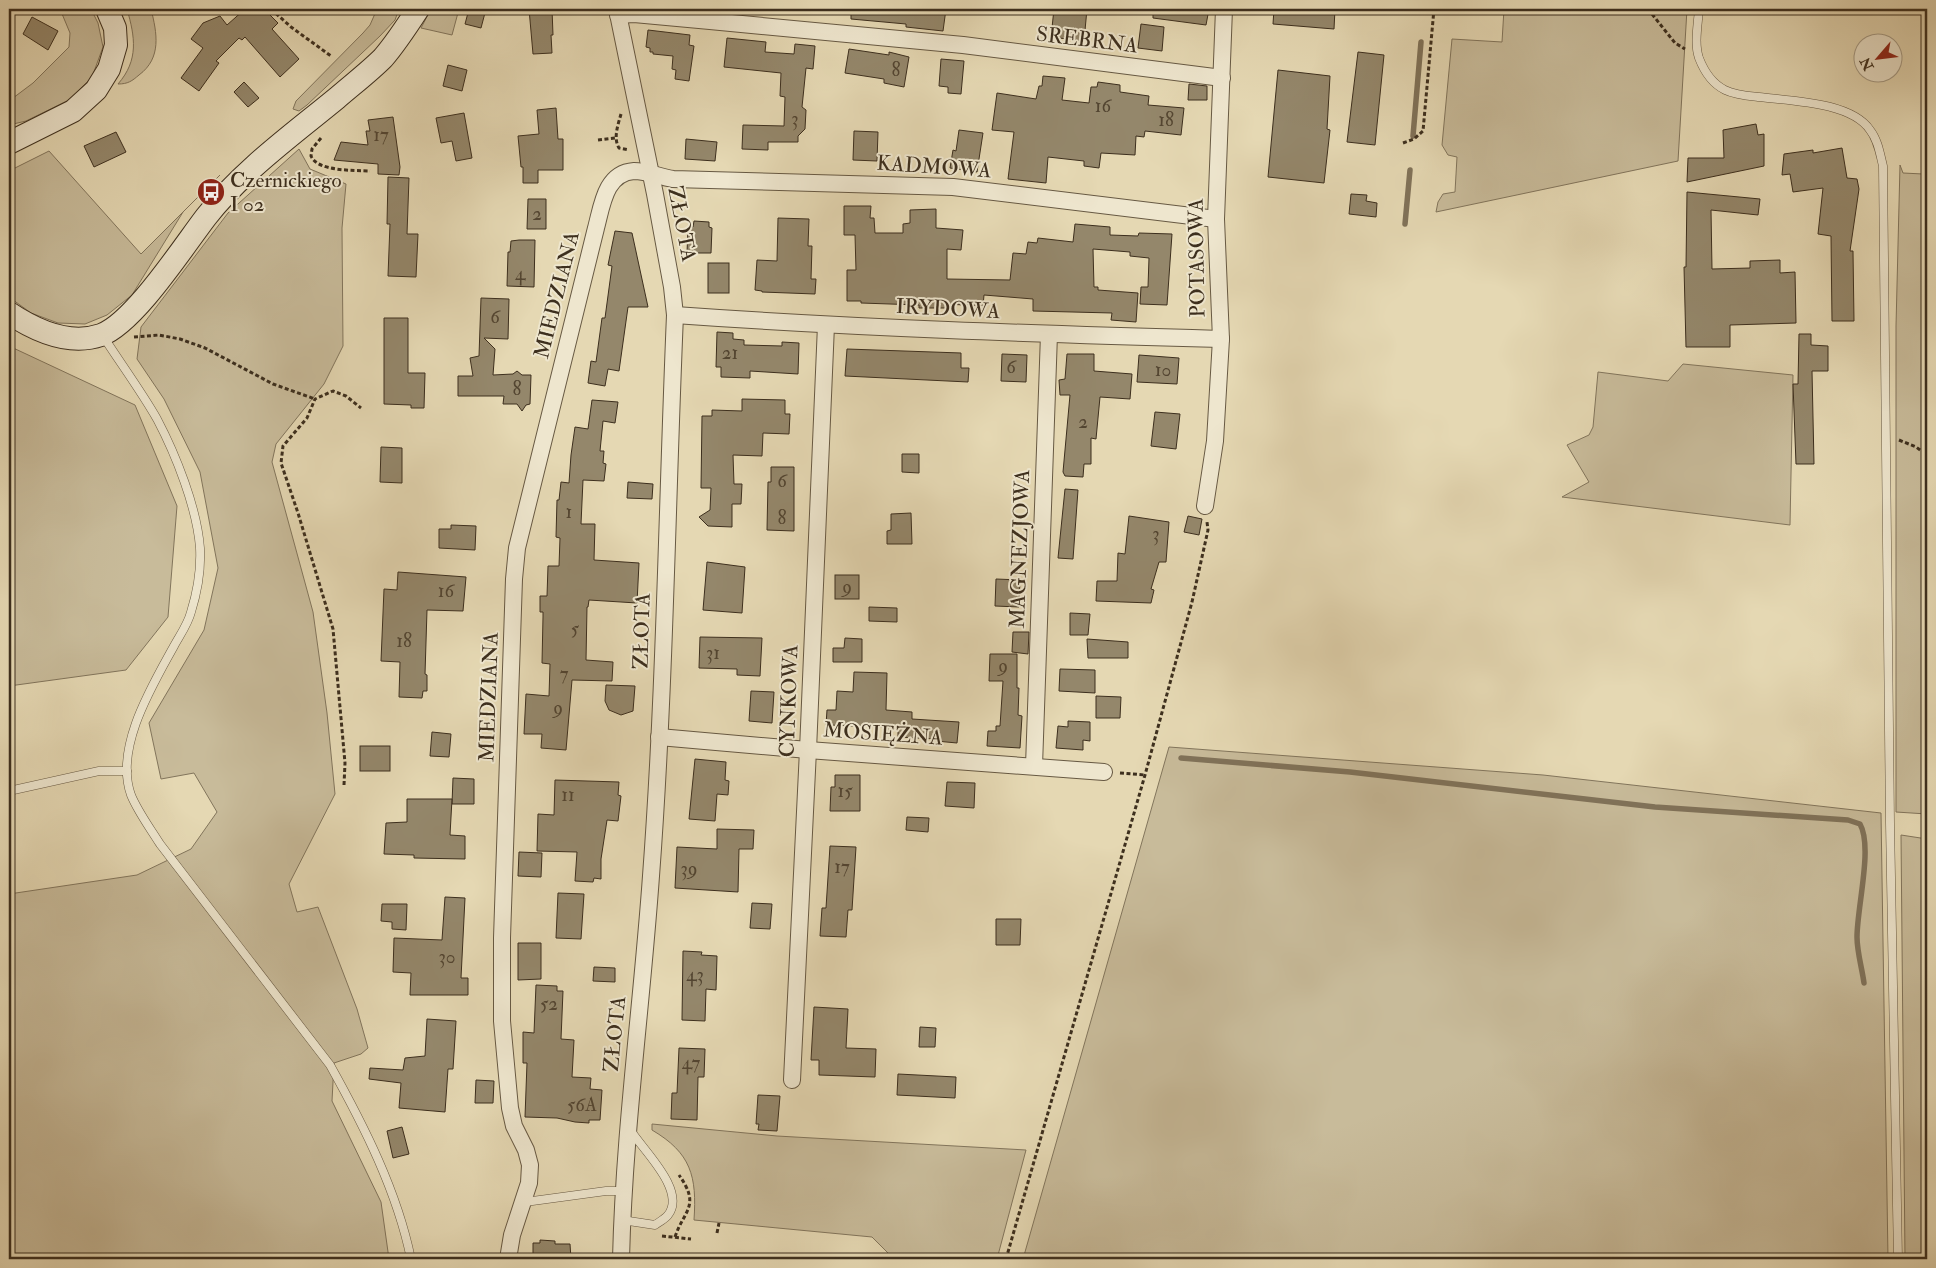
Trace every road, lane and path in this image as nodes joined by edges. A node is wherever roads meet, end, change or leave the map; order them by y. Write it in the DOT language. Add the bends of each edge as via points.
graph roads {
  1 [pos="107,9"];
  2 [pos="270,9"];
  3 [pos="418,9"];
  4 [pos="1224,9"];
  5 [pos="1434,9"];
  6 [pos="1648,9"];
  7 [pos="1699,9"];
  8 [pos="618,12"];
  9 [pos="331,56"];
  10 [pos="1698,57"];
  11 [pos="1222,78"];
  12 [pos="622,105"];
  13 [pos="324,134"];
  14 [pos="615,138"];
  15 [pos="598,140"];
  16 [pos="9,143"];
  17 [pos="1403,143"];
  18 [pos="632,146"];
  19 [pos="630,150"];
  20 [pos="370,171"];
  21 [pos="642,172"];
  22 [pos="1216,219"];
  23 [pos="9,313"];
  24 [pos="675,315"];
  25 [pos="826,325"];
  26 [pos="1050,334"];
  27 [pos="1221,339"];
  28 [pos="106,341"];
  29 [pos="315,399"];
  30 [pos="361,408"];
  31 [pos="1886,436"];
  32 [pos="1927,455"];
  33 [pos="1205,506"];
  34 [pos="658,737"];
  35 [pos="808,750"];
  36 [pos="1034,766"];
  37 [pos="127,771"];
  38 [pos="1104,772"];
  39 [pos="1145,775"];
  40 [pos="344,785"];
  41 [pos="9,791"];
  42 [pos="792,1080"];
  43 [pos="628,1126"];
  44 [pos="622,1191"];
  45 [pos="525,1202"];
  46 [pos="622,1220"];
  47 [pos="719,1223"];
  48 [pos="678,1228"];
  49 [pos="718,1233"];
  50 [pos="675,1237"];
  51 [pos="411,1259"];
  52 [pos="508,1259"];
  53 [pos="621,1259"];
  54 [pos="1006,1259"];
  55 [pos="1898,1259"];
  1 -- 16 [label="street" via="115,28 116,45 109,69 96,90 74,110"];
  2 -- 9 [label="path"];
  3 -- 28 [label="street" via="383,58 237,182"];
  4 -- 11 [label="street, POTASOWA"];
  5 -- 17 [label="path" via="1425,125 1419,136"];
  6 -- 10 [label="path" via="1675,42"];
  7 -- 10 [label="lane"];
  8 -- 11 [label="street, SREBRNA" via="963,46"];
  8 -- 21 [label="street, ZŁOTA"];
  10 -- 31 [label="lane" via="1709,77 1725,90 1848,112 1870,130 1878,145 1883,166"];
  11 -- 22 [label="street, POTASOWA"];
  12 -- 14 [label="path"];
  13 -- 20 [label="path" via="312,149 312,159 329,168"];
  14 -- 15 [label="path"];
  14 -- 19 [label="path" via="619,148"];
  18 -- 19 [label="path"];
  19 -- 21 [label="path"];
  21 -- 22 [label="street, KADMOWA" via="673,179 953,187"];
  21 -- 24 [label="street, ZŁOTA" via="670,278"];
  21 -- 45 [label="street, MIEDZIANA" via="618,175 604,197 544,431 515,564 502,920 502,1021 510,1108 530,1165"];
  22 -- 27 [label="street, POTASOWA"];
  23 -- 28 [label="street" via="53,336"];
  24 -- 25 [label="street, IRYDOWA"];
  24 -- 34 [label="street, ZŁOTA"];
  25 -- 26 [label="street, IRYDOWA"];
  25 -- 35 [label="street, CYNKOWA"];
  26 -- 27 [label="street, IRYDOWA"];
  26 -- 36 [label="street, MAGNEZJOWA"];
  27 -- 33 [label="street, POTASOWA" via="1216,441"];
  28 -- 29 [label="path" via="159,335 180,339 205,348 273,384"];
  28 -- 37 [label="lane" via="157,420 182,476 195,517 200,550 191,614 153,685 129,741"];
  29 -- 30 [label="path" via="333,391"];
  29 -- 40 [label="path" via="307,418 283,446 280,463 333,629 345,763"];
  31 -- 32 [label="path" via="1916,447"];
  31 -- 55 [label="lane"];
  33 -- 39 [label="path" via="1208,530 1192,602"];
  34 -- 35 [label="street, MOSIĘŻNA"];
  34 -- 43 [label="street, ZŁOTA" via="652,874"];
  35 -- 36 [label="street, MOSIĘŻNA"];
  35 -- 42 [label="street, CYNKOWA"];
  36 -- 38 [label="street, MOSIĘŻNA"];
  37 -- 41 [label="lane" via="99,771"];
  37 -- 51 [label="lane" via="131,794 160,844 330,1065 394,1198"];
  38 -- 39 [label="path"];
  39 -- 54 [label="path"];
  43 -- 44 [label="street, ZŁOTA"];
  43 -- 46 [label="lane" via="669,1185 673,1202 667,1216 655,1225"];
  44 -- 45 [label="lane"];
  44 -- 46 [label="street, ZŁOTA"];
  45 -- 52 [label="street, MIEDZIANA" via="512,1235"];
  46 -- 53 [label="street, ZŁOTA"];
  47 -- 49 [label="path"];
  48 -- 50 [label="path"];
}
